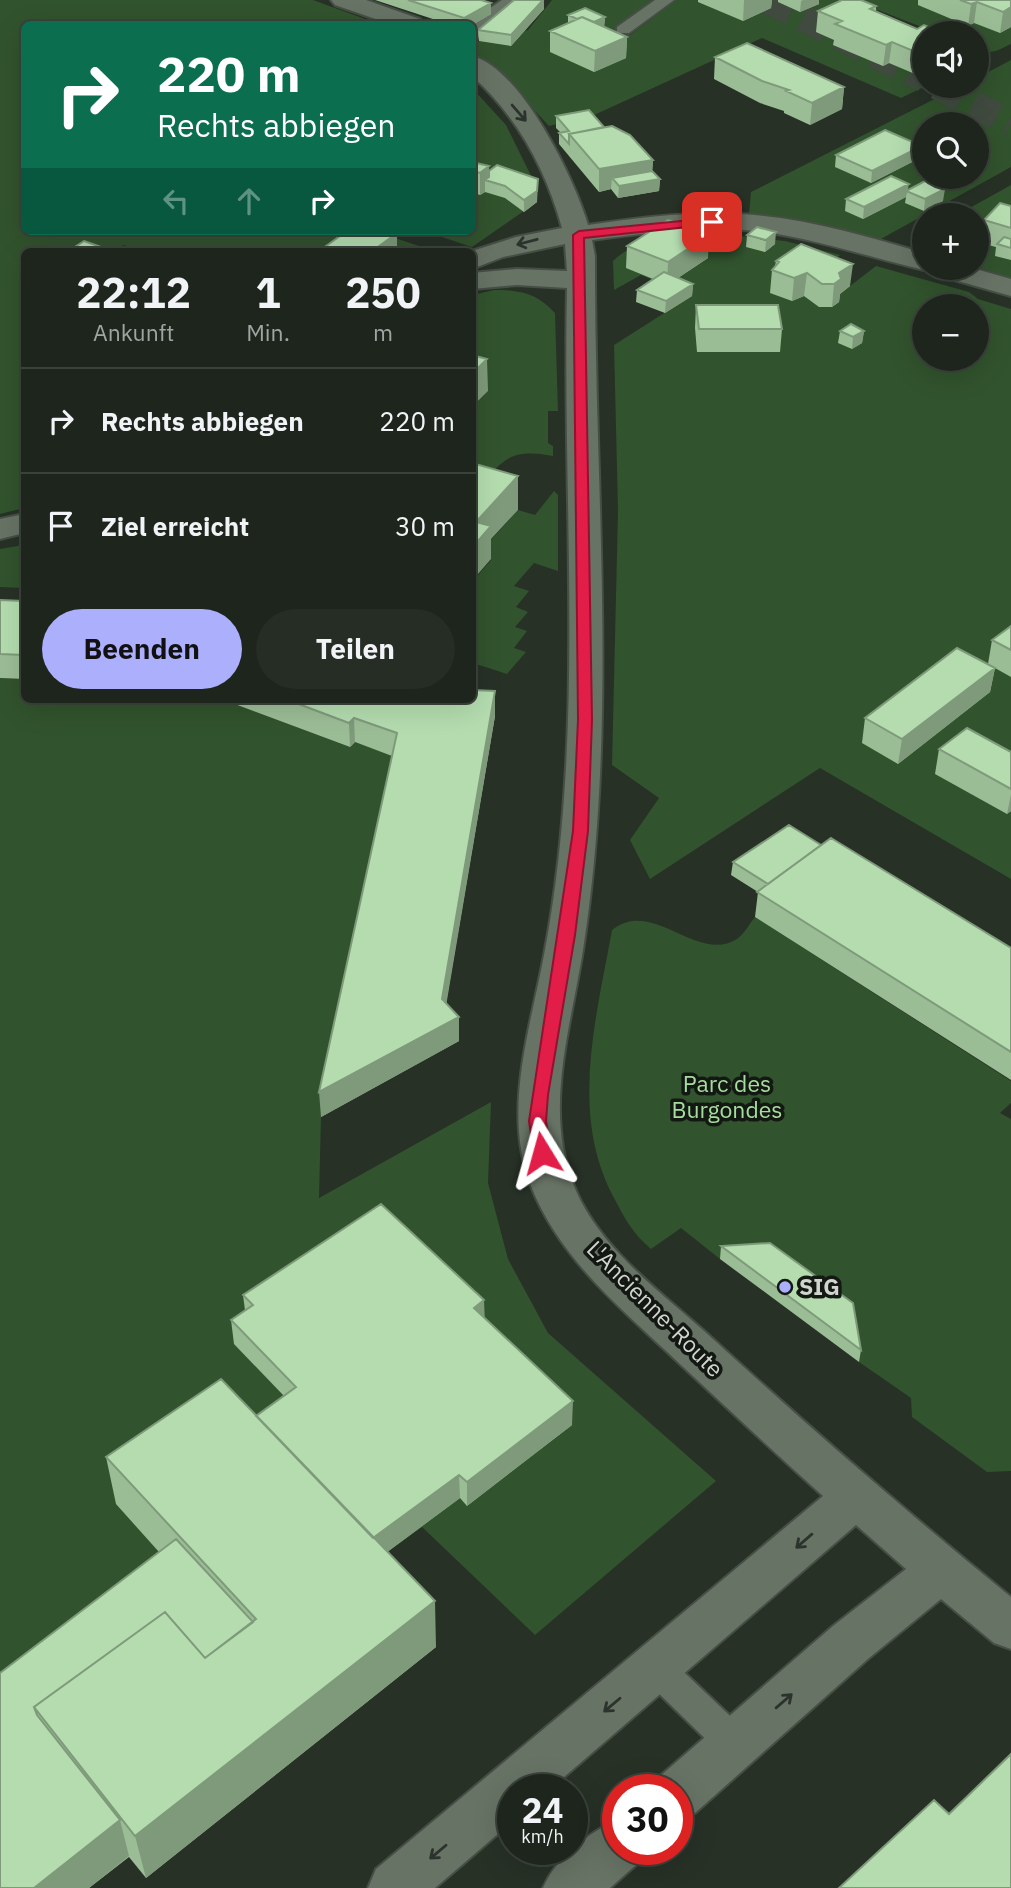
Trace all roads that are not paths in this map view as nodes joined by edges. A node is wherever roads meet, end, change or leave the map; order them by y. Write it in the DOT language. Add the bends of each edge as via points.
graph roads {
  1 [pos="343,0"];
  2 [pos="518,0"];
  3 [pos="666,0"];
  4 [pos="403,21"];
  5 [pos="476,29"];
  6 [pos="624,30"];
  7 [pos="476,67"];
  8 [pos="579,235"];
  9 [pos="912,258"];
  10 [pos="476,259"];
  11 [pos="580,280"];
  12 [pos="984,280"];
  13 [pos="476,281"];
  14 [pos="1011,288"];
  15 [pos="21,525"];
  16 [pos="0,529"];
  17 [pos="855,1497"];
  18 [pos="942,1569"];
  19 [pos="1011,1627"];
  20 [pos="656,1668"];
  21 [pos="735,1744"];
  22 [pos="693,1781"];
  23 [pos="602,1860"];
  24 [pos="395,1888"];
  25 [pos="570,1888"];
  1 -- 4 [label="street"];
  2 -- 5 [label="street"];
  3 -- 6 [label="lane"];
  7 -- 8 [label="street, L'Ancienne-Route, one-way" via="538,135"];
  8 -- 9 [label="street" via="691,223 756,222"];
  8 -- 10 [label="street, one-way" via="538,239"];
  8 -- 11 [label="street, L'Ancienne-Route"];
  11 -- 13 [label="street"];
  11 -- 17 [label="street, L'Ancienne-Route" via="585,720 581,831 540,1095 537,1121 542,1153 552,1186 572,1223 599,1258"];
  12 -- 14 [label="street"];
  15 -- 16 [label="street"];
  17 -- 18 [label="street, L'Ancienne-Route"];
  17 -- 20 [label="street, one-way"];
  18 -- 19 [label="street, L'Ancienne-Route"];
  21 -- 18 [label="street, one-way"];
  20 -- 21 [label="lane"];
  20 -- 24 [label="street, one-way"];
  21 -- 22 [label="street"];
  23 -- 25 [label="street"];
}
